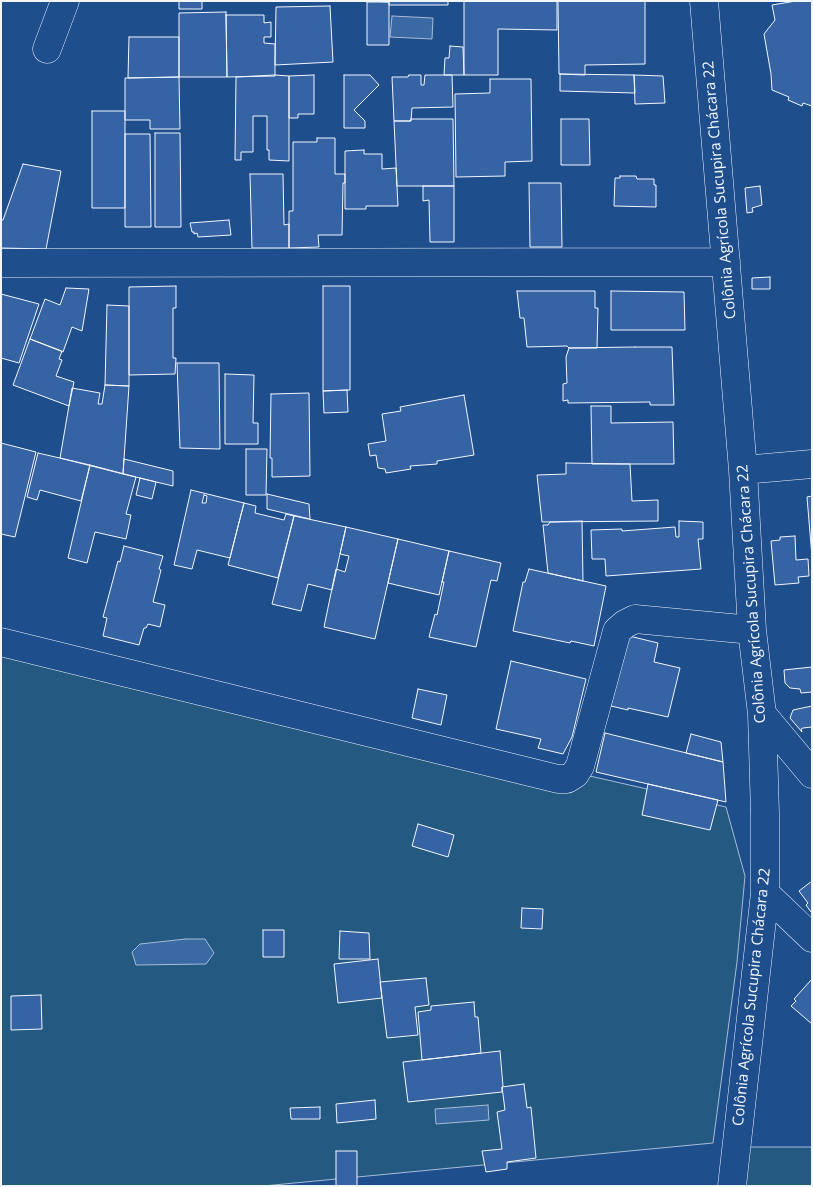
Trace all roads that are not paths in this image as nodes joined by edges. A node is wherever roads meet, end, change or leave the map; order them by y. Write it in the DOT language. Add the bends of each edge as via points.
graph roads {
  1 [pos="65,1"];
  2 [pos="704,1"];
  3 [pos="47,49"];
  4 [pos="726,262"];
  5 [pos="1,263"];
  6 [pos="812,464"];
  7 [pos="743,470"];
  8 [pos="752,630"];
  9 [pos="1,642"];
  10 [pos="762,714"];
  11 [pos="812,774"];
  12 [pos="765,894"];
  13 [pos="812,938"];
  14 [pos="732,1186"];
  1 -- 3 [label="street"];
  2 -- 4 [label="street, Colônia Agrícola Sucupira Chácara 22"];
  4 -- 5 [label="street"];
  4 -- 7 [label="street, Colônia Agrícola Sucupira Chácara 22"];
  6 -- 7 [label="street"];
  7 -- 8 [label="street, Colônia Agrícola Sucupira Chácara 22"];
  8 -- 9 [label="street" via="635,619 625,624 617,631 580,766 567,779"];
  8 -- 10 [label="street, Colônia Agrícola Sucupira Chácara 22"];
  10 -- 11 [label="street"];
  10 -- 12 [label="street, Colônia Agrícola Sucupira Chácara 22"];
  12 -- 13 [label="street"];
  12 -- 14 [label="street, Colônia Agrícola Sucupira Chácara 22"];
}
